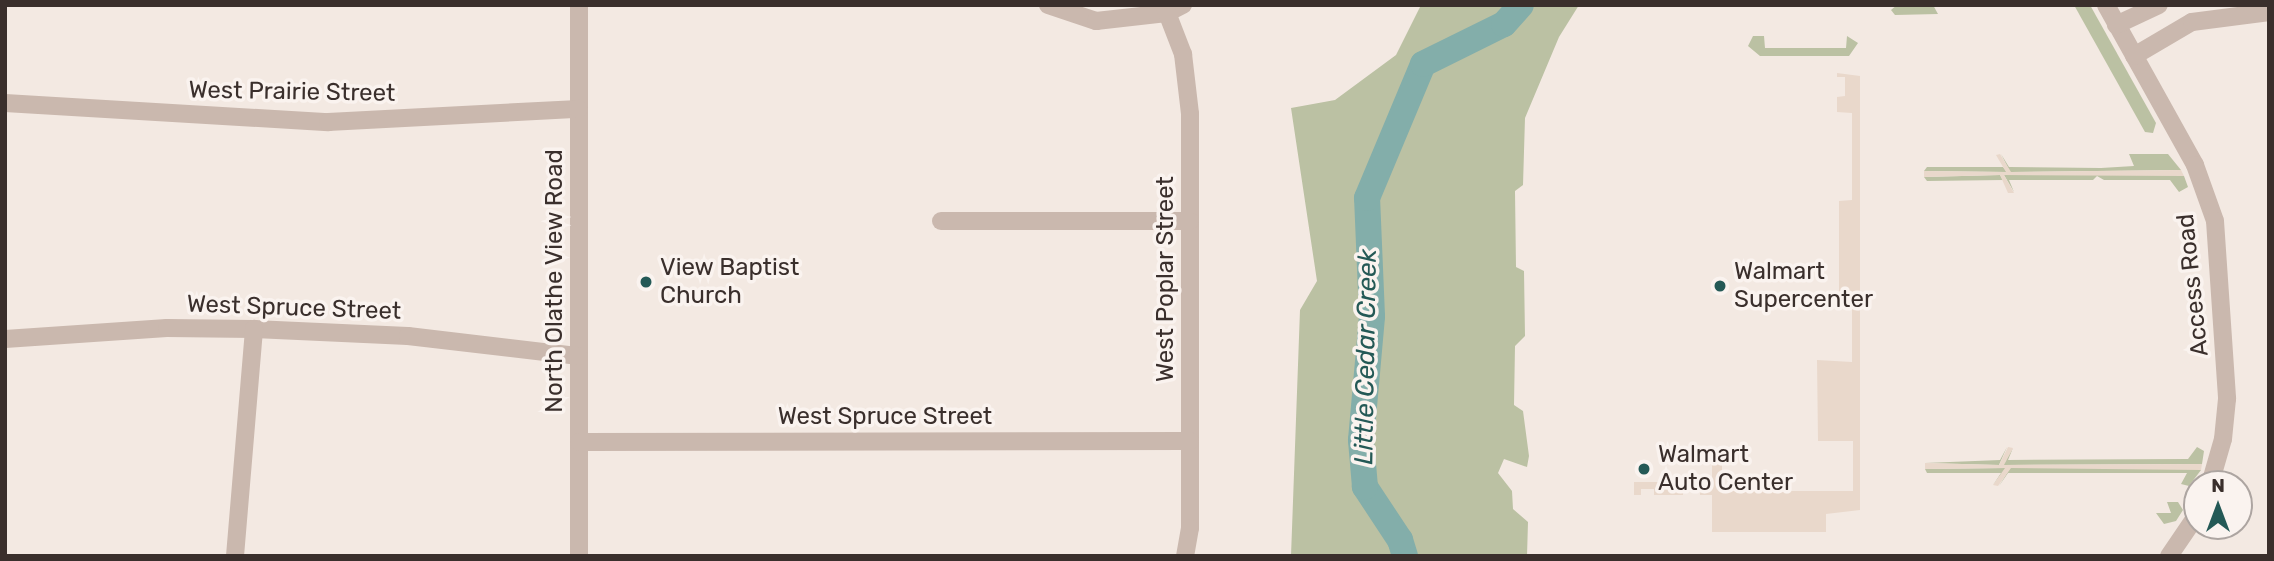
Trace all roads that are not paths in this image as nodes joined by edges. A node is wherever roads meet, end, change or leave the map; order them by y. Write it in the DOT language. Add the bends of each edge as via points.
graph roads {
  1 [pos="579,5"];
  2 [pos="1048,5"];
  3 [pos="2106,5"];
  4 [pos="2159,5"];
  5 [pos="1171,8"];
  6 [pos="2269,12"];
  7 [pos="2116,25"];
  8 [pos="2134,56"];
  9 [pos="5,103"];
  10 [pos="579,109"];
  11 [pos="941,221"];
  12 [pos="1190,221"];
  13 [pos="254,329"];
  14 [pos="5,339"];
  15 [pos="579,356"];
  16 [pos="1190,441"];
  17 [pos="579,442"];
  18 [pos="2214,470"];
  19 [pos="2183,535"];
  20 [pos="236,556"];
  21 [pos="579,556"];
  22 [pos="1185,556"];
  23 [pos="2169,556"];
  1 -- 10 [label="street, North Olathe View Road"];
  2 -- 5 [label="street" via="1096,21"];
  3 -- 7 [label="street, Access Road"];
  4 -- 7 [label="street"];
  5 -- 12 [label="street, West Poplar Street" via="1183,54 1190,114"];
  6 -- 8 [label="street" via="2192,22"];
  7 -- 8 [label="street, Access Road"];
  8 -- 18 [label="street, Access Road" via="2195,165 2215,221 2227,399"];
  9 -- 10 [label="street, West Prairie Street" via="328,122"];
  10 -- 15 [label="street, North Olathe View Road"];
  11 -- 12 [label="street"];
  12 -- 16 [label="street, West Poplar Street"];
  13 -- 14 [label="street, West Spruce Street" via="153,329"];
  13 -- 15 [label="street, West Spruce Street" via="408,336"];
  13 -- 20 [label="street"];
  15 -- 17 [label="street, North Olathe View Road"];
  16 -- 17 [label="street, West Spruce Street"];
  16 -- 22 [label="street, West Poplar Street" via="1190,528"];
  17 -- 21 [label="street, North Olathe View Road"];
  19 -- 23 [label="street"];
}
